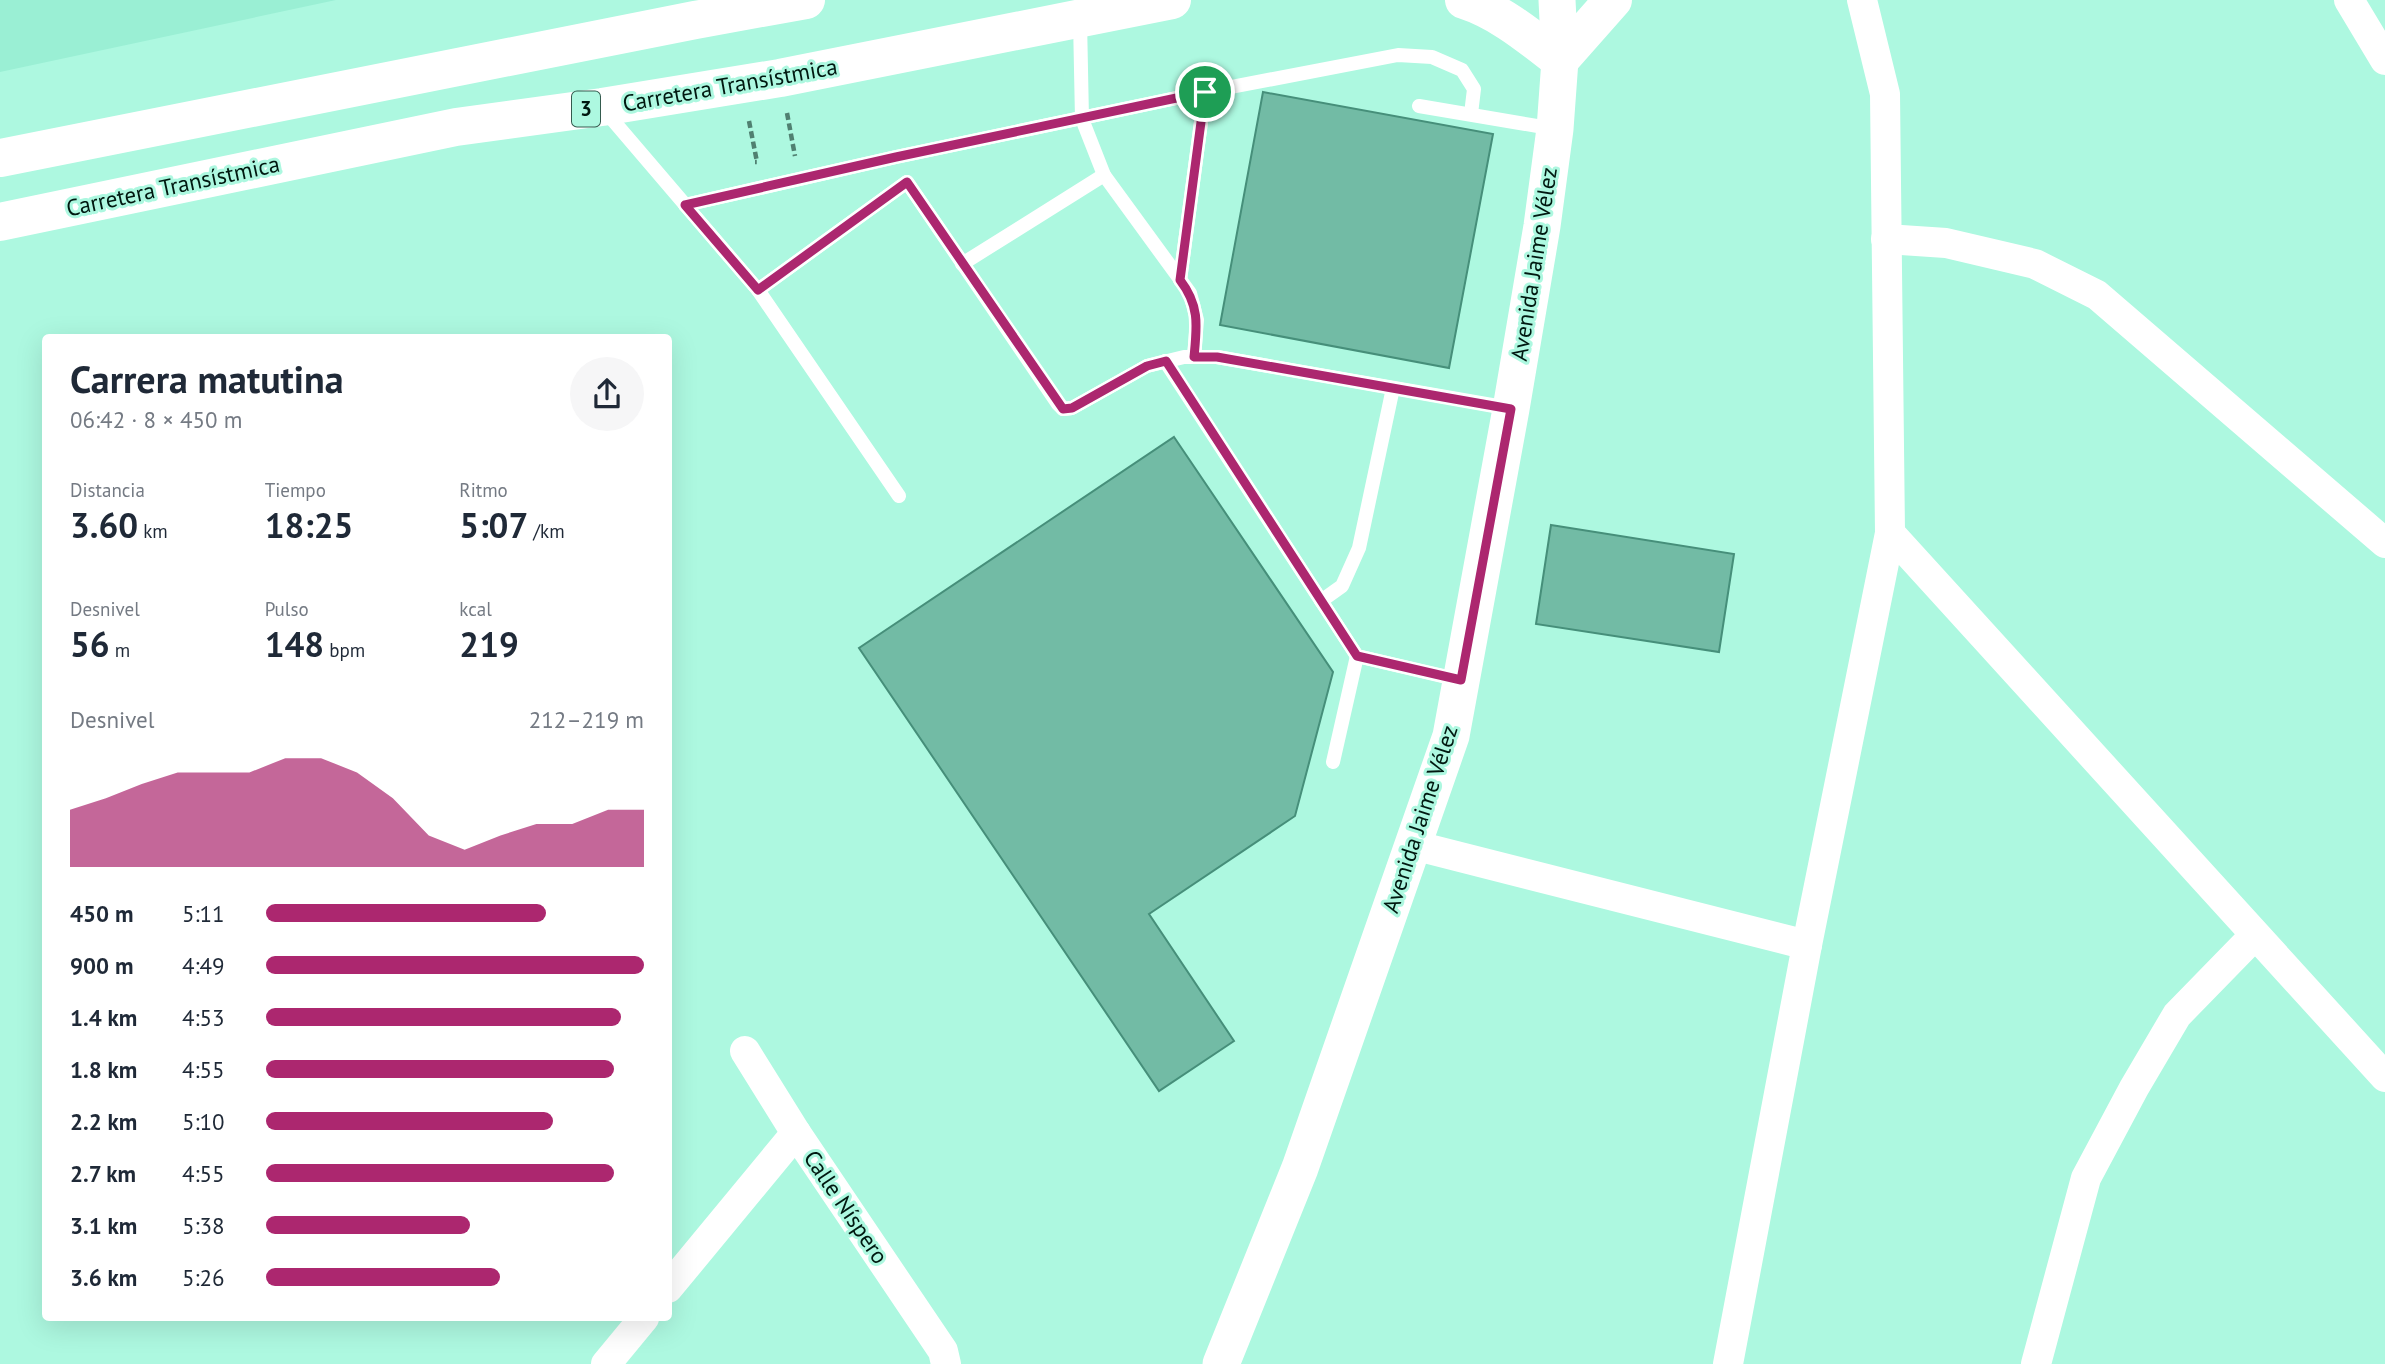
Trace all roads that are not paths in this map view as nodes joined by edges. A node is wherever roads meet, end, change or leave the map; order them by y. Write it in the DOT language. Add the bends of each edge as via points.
graph roads {
  1 [pos="806,0"];
  2 [pos="1172,0"];
  3 [pos="1464,0"];
  4 [pos="1557,0"];
  5 [pos="1613,0"];
  6 [pos="1862,0"];
  7 [pos="2349,0"];
  8 [pos="1080,18"];
  9 [pos="1560,60"];
  10 [pos="2385,60"];
  11 [pos="1205,92"];
  12 [pos="1419,106"];
  13 [pos="602,107"];
  14 [pos="1471,114"];
  15 [pos="1082,118"];
  16 [pos="1555,129"];
  17 [pos="896,157"];
  18 [pos="0,158"];
  19 [pos="1104,175"];
  20 [pos="907,182"];
  21 [pos="685,205"];
  22 [pos="0,222"];
  23 [pos="1886,239"];
  24 [pos="962,264"];
  25 [pos="1180,280"];
  26 [pos="758,290"];
  27 [pos="1194,357"];
  28 [pos="1166,361"];
  29 [pos="1393,388"];
  30 [pos="1511,409"];
  31 [pos="899,496"];
  32 [pos="1890,533"];
  33 [pos="2385,543"];
  34 [pos="1321,601"];
  35 [pos="1357,656"];
  36 [pos="1461,680"];
  37 [pos="1333,762"];
  38 [pos="1413,845"];
  39 [pos="2255,935"];
  40 [pos="1807,945"];
  41 [pos="745,1051"];
  42 [pos="2385,1077"];
  43 [pos="796,1133"];
  44 [pos="672,1282"];
  45 [pos="642,1321"];
  46 [pos="606,1364"];
  47 [pos="946,1364"];
  48 [pos="1220,1364"];
  49 [pos="1728,1364"];
  50 [pos="2036,1364"];
  1 -- 18 [label="main road"];
  2 -- 8 [label="main road, Carretera Transístmica / 3"];
  3 -- 9 [label="main road" via="1515,25"];
  4 -- 9 [label="street, Avenida Jaime Vélez"];
  5 -- 9 [label="main road"];
  6 -- 23 [label="street" via="1885,94"];
  7 -- 10 [label="street"];
  8 -- 13 [label="main road, Carretera Transístmica / 3" via="780,78"];
  8 -- 15 [label="lane"];
  9 -- 16 [label="street, Avenida Jaime Vélez"];
  11 -- 14 [label="lane" via="1398,55 1432,57 1462,70 1474,89"];
  11 -- 15 [label="lane"];
  11 -- 25 [label="lane"];
  12 -- 14 [label="lane"];
  13 -- 21 [label="lane"];
  13 -- 22 [label="main road, Carretera Transístmica / 3" via="456,127"];
  14 -- 16 [label="lane"];
  15 -- 17 [label="lane"];
  15 -- 19 [label="lane"];
  16 -- 30 [label="street, Avenida Jaime Vélez"];
  17 -- 20 [label="lane"];
  17 -- 21 [label="lane"];
  19 -- 24 [label="lane"];
  19 -- 25 [label="lane"];
  20 -- 24 [label="lane"];
  20 -- 26 [label="lane"];
  21 -- 26 [label="lane"];
  23 -- 32 [label="street"];
  23 -- 33 [label="street" via="1946,243 2035,264 2097,295"];
  24 -- 28 [label="lane" via="1063,409"];
  25 -- 27 [label="lane" via="1190,293 1198,320"];
  26 -- 31 [label="lane"];
  27 -- 28 [label="lane"];
  27 -- 29 [label="lane" via="1217,357"];
  28 -- 34 [label="lane"];
  29 -- 30 [label="lane"];
  29 -- 34 [label="lane" via="1359,548 1342,586"];
  30 -- 36 [label="street, Avenida Jaime Vélez"];
  32 -- 39 [label="street"];
  32 -- 40 [label="street"];
  34 -- 35 [label="lane"];
  35 -- 36 [label="lane"];
  35 -- 37 [label="lane"];
  36 -- 38 [label="street, Avenida Jaime Vélez" via="1451,736"];
  38 -- 40 [label="street"];
  38 -- 48 [label="street, Avenida Jaime Vélez" via="1300,1168"];
  39 -- 42 [label="street"];
  39 -- 50 [label="street" via="2177,1015 2086,1178"];
  40 -- 49 [label="street"];
  41 -- 43 [label="street, Calle Níspero"];
  43 -- 44 [label="street"];
  43 -- 47 [label="street, Calle Níspero" via="943,1351"];
  45 -- 46 [label="street"];
}
